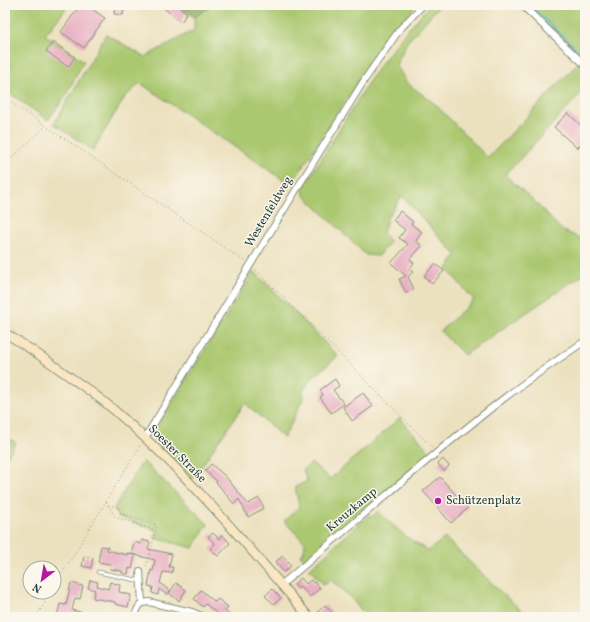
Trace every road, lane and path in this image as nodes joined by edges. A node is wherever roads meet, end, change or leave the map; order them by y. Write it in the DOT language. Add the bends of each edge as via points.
graph roads {
  1 [pos="423,5"];
  2 [pos="522,5"];
  3 [pos="585,65"];
  4 [pos="5,98"];
  5 [pos="46,126"];
  6 [pos="5,164"];
  7 [pos="250,264"];
  8 [pos="5,333"];
  9 [pos="585,341"];
  10 [pos="145,438"];
  11 [pos="438,453"];
  12 [pos="106,502"];
  13 [pos="108,506"];
  14 [pos="156,531"];
  15 [pos="140,571"];
  16 [pos="98,572"];
  17 [pos="62,574"];
  18 [pos="141,582"];
  19 [pos="281,585"];
  20 [pos="46,600"];
  21 [pos="142,603"];
  22 [pos="36,617"];
  23 [pos="135,617"];
  24 [pos="204,617"];
  25 [pos="309,617"];
  1 -- 7 [label="street, Westenfeldweg" via="400,29 365,79"];
  2 -- 3 [label="street"];
  4 -- 5 [label="path"];
  5 -- 6 [label="path"];
  5 -- 7 [label="path"];
  7 -- 10 [label="street, Westenfeldweg"];
  7 -- 11 [label="path"];
  8 -- 10 [label="main road, Soester Straße" via="113,409"];
  9 -- 11 [label="street, Kreuzkamp" via="503,399"];
  10 -- 12 [label="path"];
  10 -- 19 [label="main road, Soester Straße" via="210,504"];
  11 -- 19 [label="street, Kreuzkamp"];
  12 -- 13 [label="path"];
  12 -- 17 [label="path"];
  13 -- 14 [label="path" via="114,516"];
  13 -- 14 [label="path" via="117,506 121,513 156,525"];
  14 -- 15 [label="path" via="147,564"];
  15 -- 18 [label="street"];
  16 -- 18 [label="lane"];
  18 -- 21 [label="street"];
  19 -- 25 [label="main road, Soester Straße"];
  20 -- 22 [label="path"];
  21 -- 23 [label="street"];
  21 -- 24 [label="street" via="149,602"];
}
